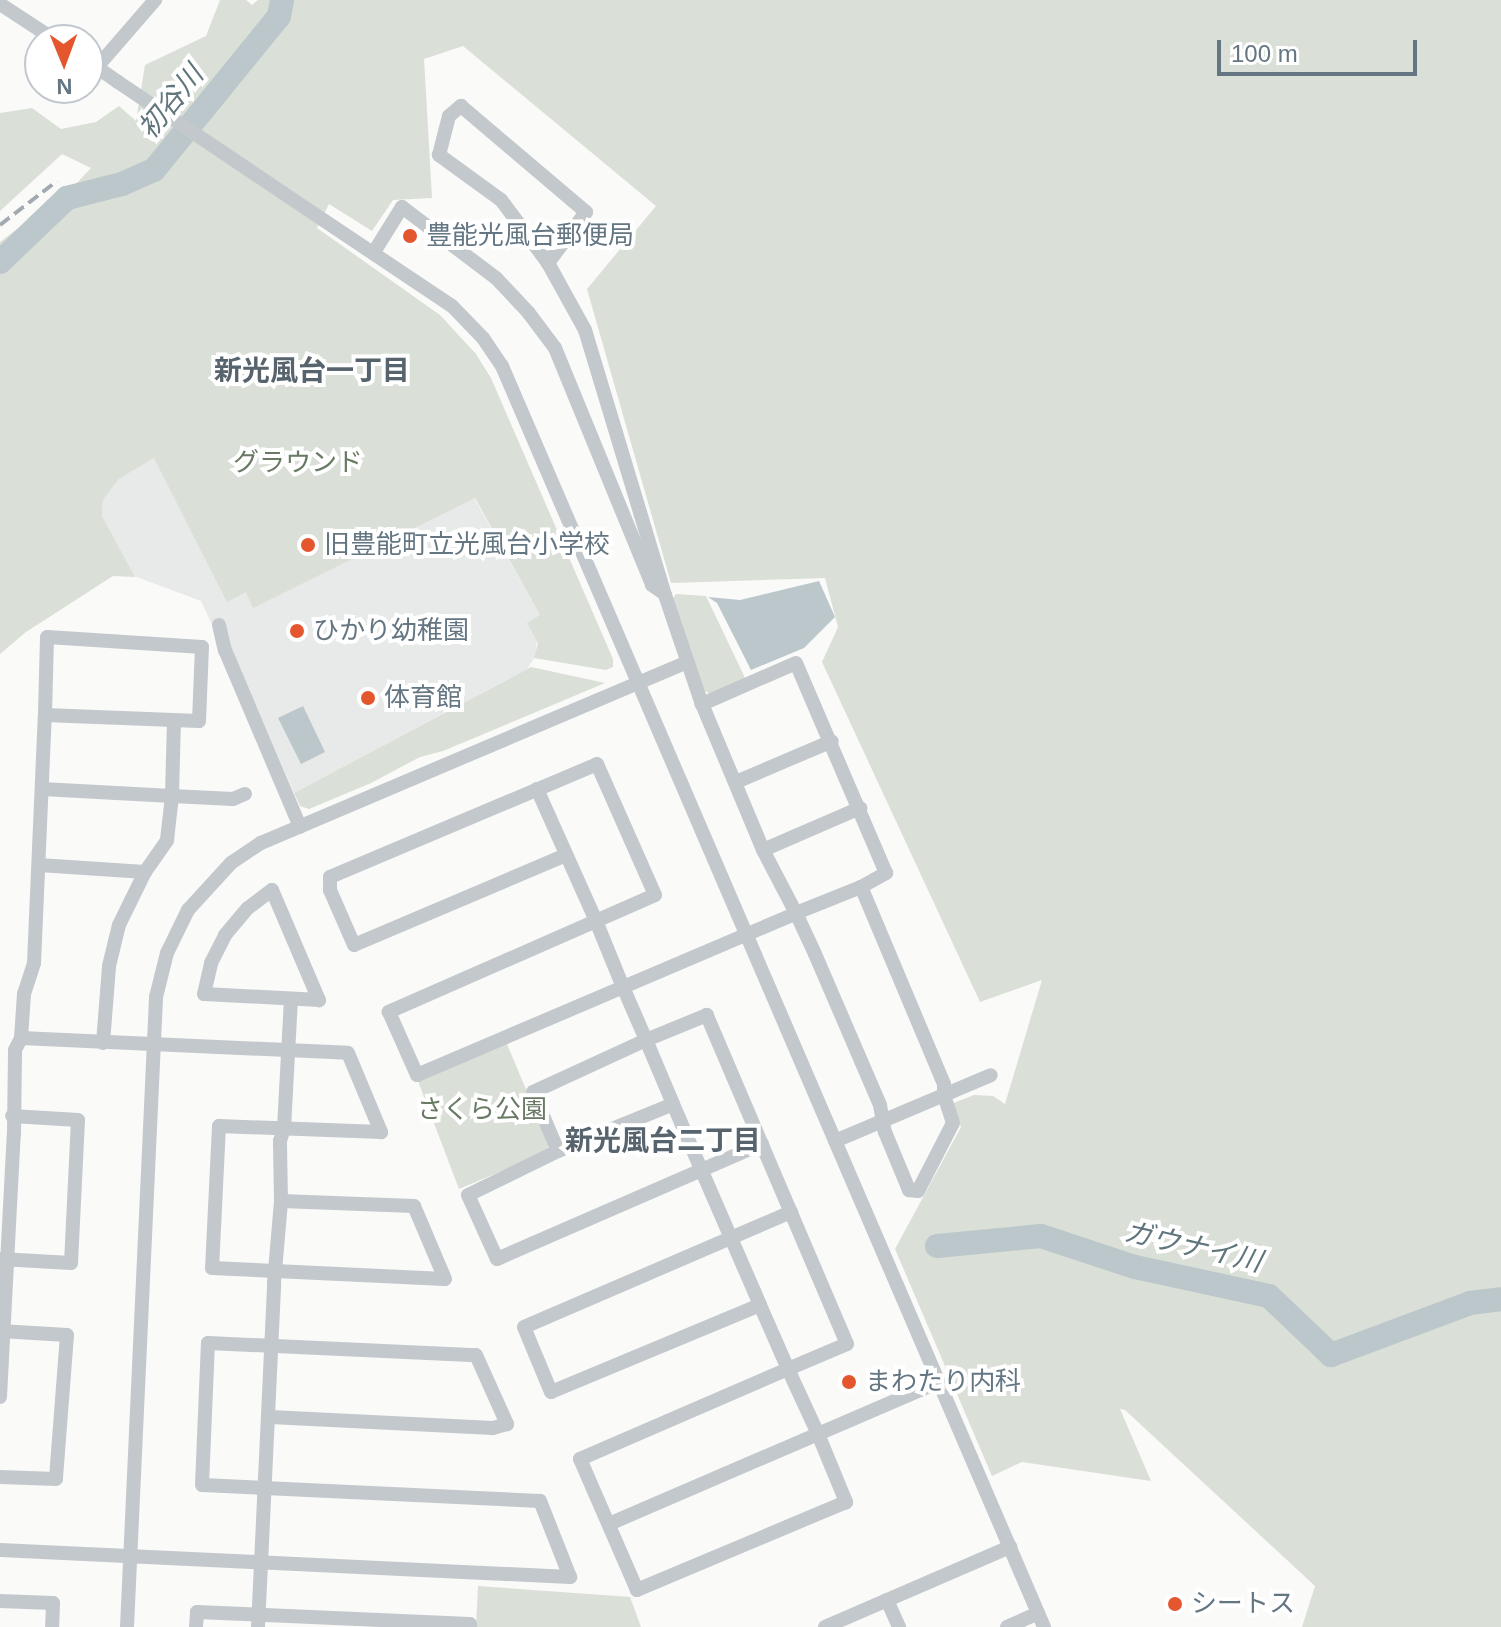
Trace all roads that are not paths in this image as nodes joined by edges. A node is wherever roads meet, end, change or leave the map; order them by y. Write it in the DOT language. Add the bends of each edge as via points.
graph roads {
  1 [pos="155,0"];
  2 [pos="0,4"];
  3 [pos="31,24"];
  4 [pos="104,53"];
  5 [pos="104,72"];
  6 [pos="374,252"];
  7 [pos="548,263"];
  8 [pos="665,595"];
  9 [pos="219,625"];
  10 [pos="687,662"];
  11 [pos="638,682"];
  12 [pos="702,704"];
  13 [pos="45,715"];
  14 [pos="174,721"];
  15 [pos="832,741"];
  16 [pos="736,782"];
  17 [pos="42,789"];
  18 [pos="537,789"];
  19 [pos="245,794"];
  20 [pos="172,796"];
  21 [pos="860,808"];
  22 [pos="300,827"];
  23 [pos="763,850"];
  24 [pos="566,855"];
  25 [pos="39,865"];
  26 [pos="145,872"];
  27 [pos="861,887"];
  28 [pos="796,913"];
  29 [pos="596,921"];
  30 [pos="747,935"];
  31 [pos="623,987"];
  32 [pos="291,999"];
  33 [pos="21,1038"];
  34 [pos="646,1040"];
  35 [pos="103,1043"];
  36 [pos="154,1044"];
  37 [pos="287,1051"];
  38 [pos="991,1075"];
  39 [pos="944,1095"];
  40 [pos="673,1104"];
  41 [pos="12,1116"];
  42 [pos="884,1120"];
  43 [pos="284,1128"];
  44 [pos="835,1141"];
  45 [pos="762,1144"];
  46 [pos="558,1151"];
  47 [pos="701,1169"];
  48 [pos="5,1187"];
  49 [pos="281,1201"];
  50 [pos="791,1212"];
  51 [pos="731,1238"];
  52 [pos="3,1259"];
  53 [pos="277,1272"];
  54 [pos="760,1305"];
  55 [pos="2,1331"];
  56 [pos="271,1344"];
  57 [pos="788,1369"];
  58 [pos="939,1382"];
  59 [pos="0,1397"];
  60 [pos="270,1417"];
  61 [pos="818,1434"];
  62 [pos="0,1477"];
  63 [pos="264,1488"];
  64 [pos="609,1524"];
  65 [pos="1010,1547"];
  66 [pos="0,1550"];
  67 [pos="130,1557"];
  68 [pos="262,1562"];
  69 [pos="887,1600"];
  70 [pos="0,1601"];
  71 [pos="259,1620"];
  72 [pos="1041,1620"];
  73 [pos="52,1627"];
  74 [pos="127,1627"];
  75 [pos="196,1627"];
  76 [pos="470,1627"];
  77 [pos="825,1627"];
  78 [pos="899,1627"];
  79 [pos="1007,1627"];
  1 -- 4 [label="street"];
  2 -- 3 [label="street"];
  5 -- 6 [label="street, bridge"];
  6 -- 8 [label="street" via="402,207 496,278 528,312 555,348 652,585"];
  6 -- 11 [label="street" via="452,306 492,349"];
  7 -- 7 [label="street" via="501,200 439,155 449,116 461,106 586,212"];
  7 -- 8 [label="street" via="585,330"];
  8 -- 10 [label="street"];
  9 -- 22 [label="street"];
  10 -- 11 [label="street"];
  10 -- 12 [label="street"];
  11 -- 22 [label="street"];
  11 -- 30 [label="street"];
  12 -- 15 [label="street" via="796,663"];
  12 -- 16 [label="street"];
  13 -- 14 [label="street"];
  13 -- 14 [label="street" via="47,637 202,647 199,721"];
  13 -- 17 [label="street"];
  14 -- 20 [label="street"];
  15 -- 16 [label="street"];
  15 -- 21 [label="street"];
  16 -- 23 [label="street"];
  17 -- 20 [label="street"];
  17 -- 25 [label="street"];
  18 -- 24 [label="street"];
  18 -- 24 [label="street" via="330,877 330,890 348,932 354,945"];
  18 -- 29 [label="street" via="597,764 655,895"];
  19 -- 20 [label="street" via="233,799"];
  20 -- 26 [label="street" via="167,840"];
  21 -- 23 [label="street"];
  21 -- 27 [label="street" via="886,873"];
  22 -- 36 [label="street" via="231,863 188,910 161,974"];
  23 -- 28 [label="street"];
  24 -- 29 [label="street"];
  25 -- 26 [label="street"];
  25 -- 33 [label="street" via="34,963 24,994"];
  26 -- 35 [label="street" via="119,925 109,966"];
  27 -- 28 [label="street"];
  27 -- 39 [label="street" via="944,1084"];
  28 -- 30 [label="street"];
  28 -- 42 [label="street"];
  29 -- 31 [label="street"];
  29 -- 31 [label="street" via="389,1012 417,1075"];
  30 -- 31 [label="street"];
  30 -- 44 [label="street"];
  31 -- 34 [label="street"];
  32 -- 32 [label="street" via="204,994 225,935 272,890 319,1000"];
  32 -- 37 [label="street"];
  33 -- 35 [label="street"];
  33 -- 41 [label="street" via="15,1050"];
  34 -- 40 [label="street"];
  34 -- 45 [label="street" via="707,1015"];
  34 -- 46 [label="street" via="533,1092"];
  35 -- 36 [label="street"];
  36 -- 37 [label="street"];
  36 -- 67 [label="street"];
  37 -- 43 [label="street"];
  37 -- 43 [label="street" via="348,1053 381,1132"];
  38 -- 39 [label="street"];
  39 -- 42 [label="street"];
  39 -- 42 [label="street" via="953,1123 918,1191 909,1190"];
  40 -- 46 [label="street"];
  40 -- 47 [label="street"];
  41 -- 48 [label="street"];
  41 -- 52 [label="street" via="78,1120 71,1263"];
  42 -- 44 [label="street"];
  43 -- 49 [label="street"];
  43 -- 53 [label="street" via="219,1126 212,1268"];
  44 -- 58 [label="street"];
  45 -- 47 [label="street"];
  45 -- 50 [label="street"];
  46 -- 47 [label="street" via="468,1195 497,1259"];
  47 -- 51 [label="street"];
  48 -- 52 [label="street"];
  49 -- 53 [label="street"];
  49 -- 53 [label="street" via="414,1206 445,1279"];
  50 -- 51 [label="street"];
  50 -- 57 [label="street" via="847,1344"];
  51 -- 54 [label="street"];
  51 -- 54 [label="street" via="524,1327 551,1392"];
  52 -- 55 [label="street"];
  53 -- 56 [label="street"];
  54 -- 57 [label="street"];
  55 -- 59 [label="street"];
  55 -- 62 [label="street" via="67,1335 56,1479"];
  56 -- 60 [label="street"];
  56 -- 60 [label="street" via="476,1355 507,1424 493,1428"];
  56 -- 63 [label="street" via="208,1343 202,1485"];
  57 -- 61 [label="street"];
  57 -- 64 [label="street" via="580,1459"];
  58 -- 61 [label="street"];
  58 -- 65 [label="street"];
  60 -- 63 [label="street"];
  61 -- 64 [label="street"];
  61 -- 64 [label="street" via="846,1502 637,1590"];
  63 -- 68 [label="street"];
  63 -- 68 [label="street" via="540,1501 570,1577"];
  65 -- 69 [label="street"];
  65 -- 72 [label="street"];
  66 -- 67 [label="street"];
  67 -- 68 [label="street"];
  67 -- 74 [label="street"];
  68 -- 71 [label="street"];
  69 -- 77 [label="street"];
  69 -- 78 [label="street"];
  70 -- 73 [label="street" via="53,1603"];
  71 -- 75 [label="street" via="197,1612"];
  71 -- 76 [label="street"];
  72 -- 79 [label="street"];
}
